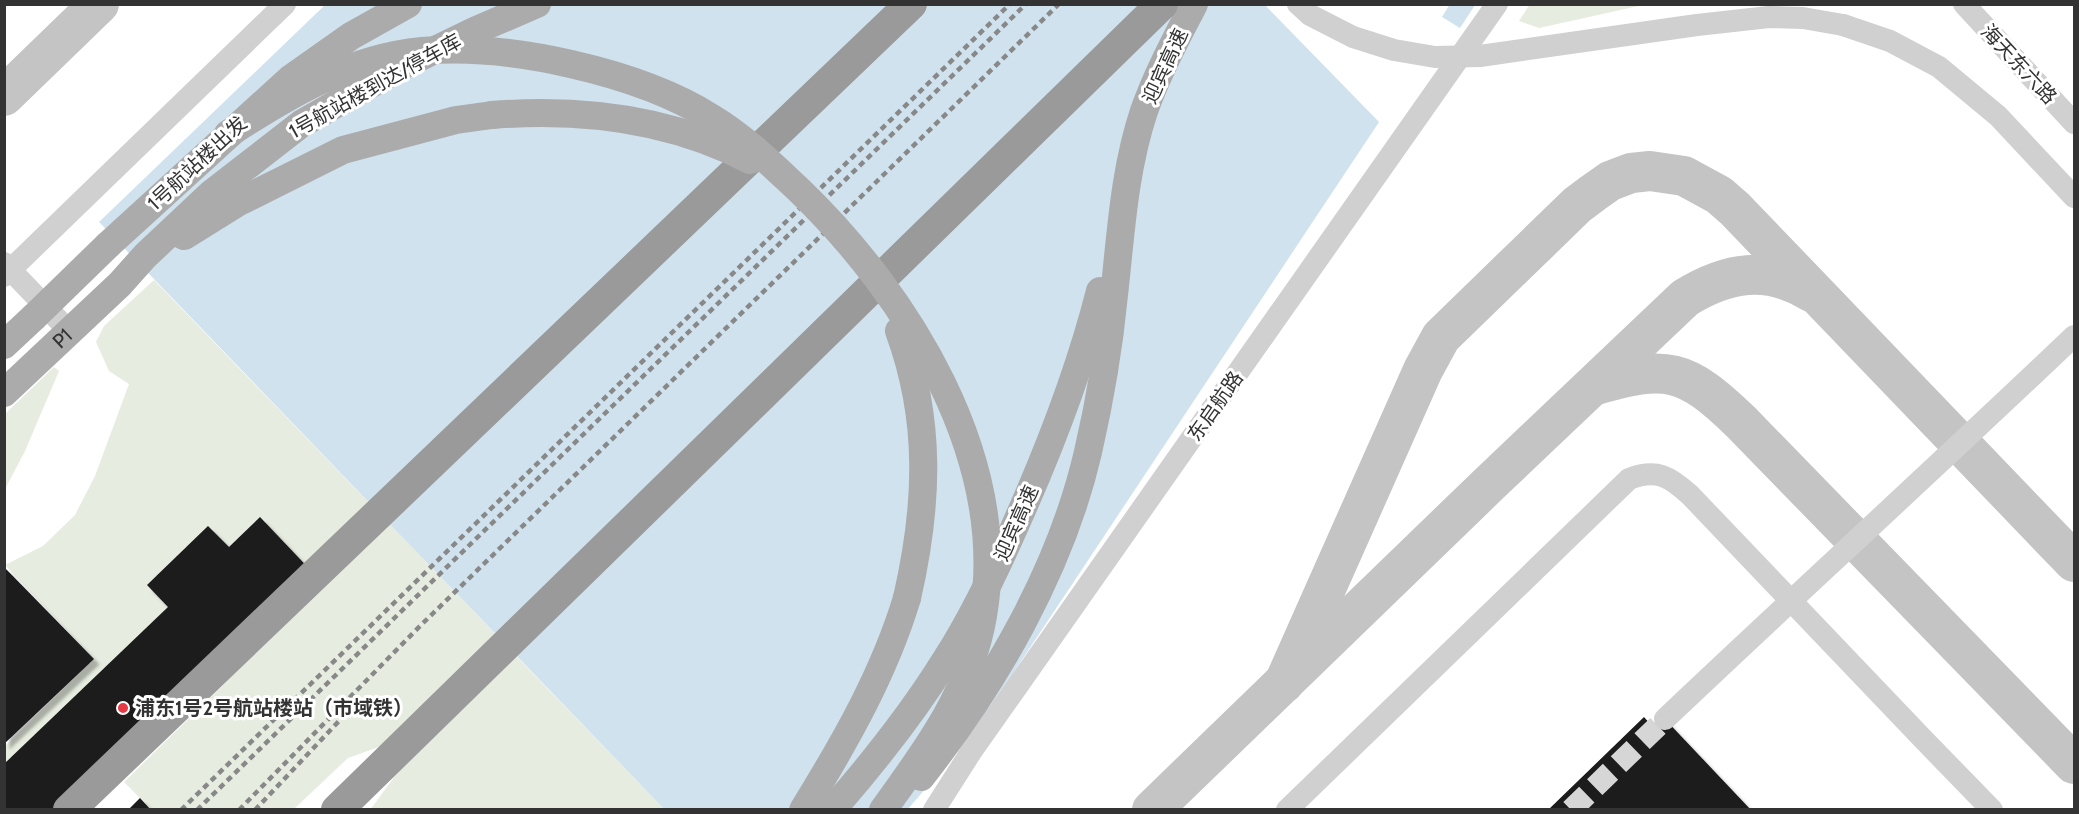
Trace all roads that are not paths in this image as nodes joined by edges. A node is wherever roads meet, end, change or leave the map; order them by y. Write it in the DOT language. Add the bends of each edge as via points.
graph roads {
  1 [pos="285,4"];
  2 [pos="408,4"];
  3 [pos="537,4"];
  4 [pos="911,4"];
  5 [pos="1162,4"];
  6 [pos="1194,4"];
  7 [pos="1298,4"];
  8 [pos="1497,4"];
  9 [pos="1964,4"];
  10 [pos="2074,123"];
  11 [pos="228,134"];
  12 [pos="795,187"];
  13 [pos="2074,197"];
  14 [pos="1124,198"];
  15 [pos="857,253"];
  16 [pos="6,270"];
  17 [pos="120,284"];
  18 [pos="34,316"];
  19 [pos="69,331"];
  20 [pos="4,336"];
  21 [pos="2074,336"];
  22 [pos="4,345"];
  23 [pos="4,393"];
  24 [pos="1790,600"];
  25 [pos="1665,719"];
  26 [pos="405,742"];
  27 [pos="69,810"];
  28 [pos="337,810"];
  29 [pos="353,810"];
  30 [pos="803,810"];
  31 [pos="832,810"];
  32 [pos="883,810"];
  33 [pos="890,810"];
  34 [pos="934,810"];
  35 [pos="1287,810"];
  36 [pos="1992,810"];
  1 -- 16 [label="street"];
  2 -- 11 [label="main road, 1号航站楼出发, bridge" via="351,36 290,79"];
  3 -- 17 [label="main road, 1号航站楼到达/停车库, bridge" via="404,65 301,124 212,193"];
  4 -- 27 [label="highway, bridge"];
  5 -- 26 [label="highway"];
  6 -- 14 [label="main road, 迎宾高速" via="1144,112"];
  7 -- 13 [label="street, bridge" via="1310,15 1353,37 1435,57 1480,56 1769,17 1843,25 1890,41 1940,67 1998,116"];
  8 -- 34 [label="street, 东启航路"];
  9 -- 10 [label="street, 海天东六路"];
  11 -- 12 [label="main road, bridge" via="295,92 364,63 423,51 486,52 599,72 677,100 736,134"];
  11 -- 18 [label="main road, 1号航站楼出发, bridge"];
  12 -- 15 [label="main road, bridge"];
  12 -- 17 [label="main road, bridge" via="728,149 603,115 565,112 456,120 343,150 315,163 182,237"];
  14 -- 31 [label="main road, 迎宾高速, bridge" via="1074,381 1005,549 946,660 883,750"];
  14 -- 33 [label="main road, 迎宾高速" via="1103,376 1089,452 1067,521 1036,592 991,678 940,753"];
  15 -- 30 [label="main road, bridge" via="880,287 909,359 923,431 921,524 897,630 871,691"];
  15 -- 32 [label="main road, bridge" via="902,311 952,402 978,484 986,530 983,616 965,680 932,741"];
  16 -- 19 [label="street"];
  17 -- 19 [label="main road, P1"];
  18 -- 20 [label="street"];
  18 -- 22 [label="main road, 1号航站楼出发"];
  19 -- 23 [label="main road, P1"];
  21 -- 24 [label="street"];
  24 -- 25 [label="street"];
  24 -- 35 [label="street" via="1678,484 1656,473 1638,475 1629,479"];
  24 -- 36 [label="street"];
  26 -- 28 [label="highway"];
  26 -- 29 [label="street"];
}
